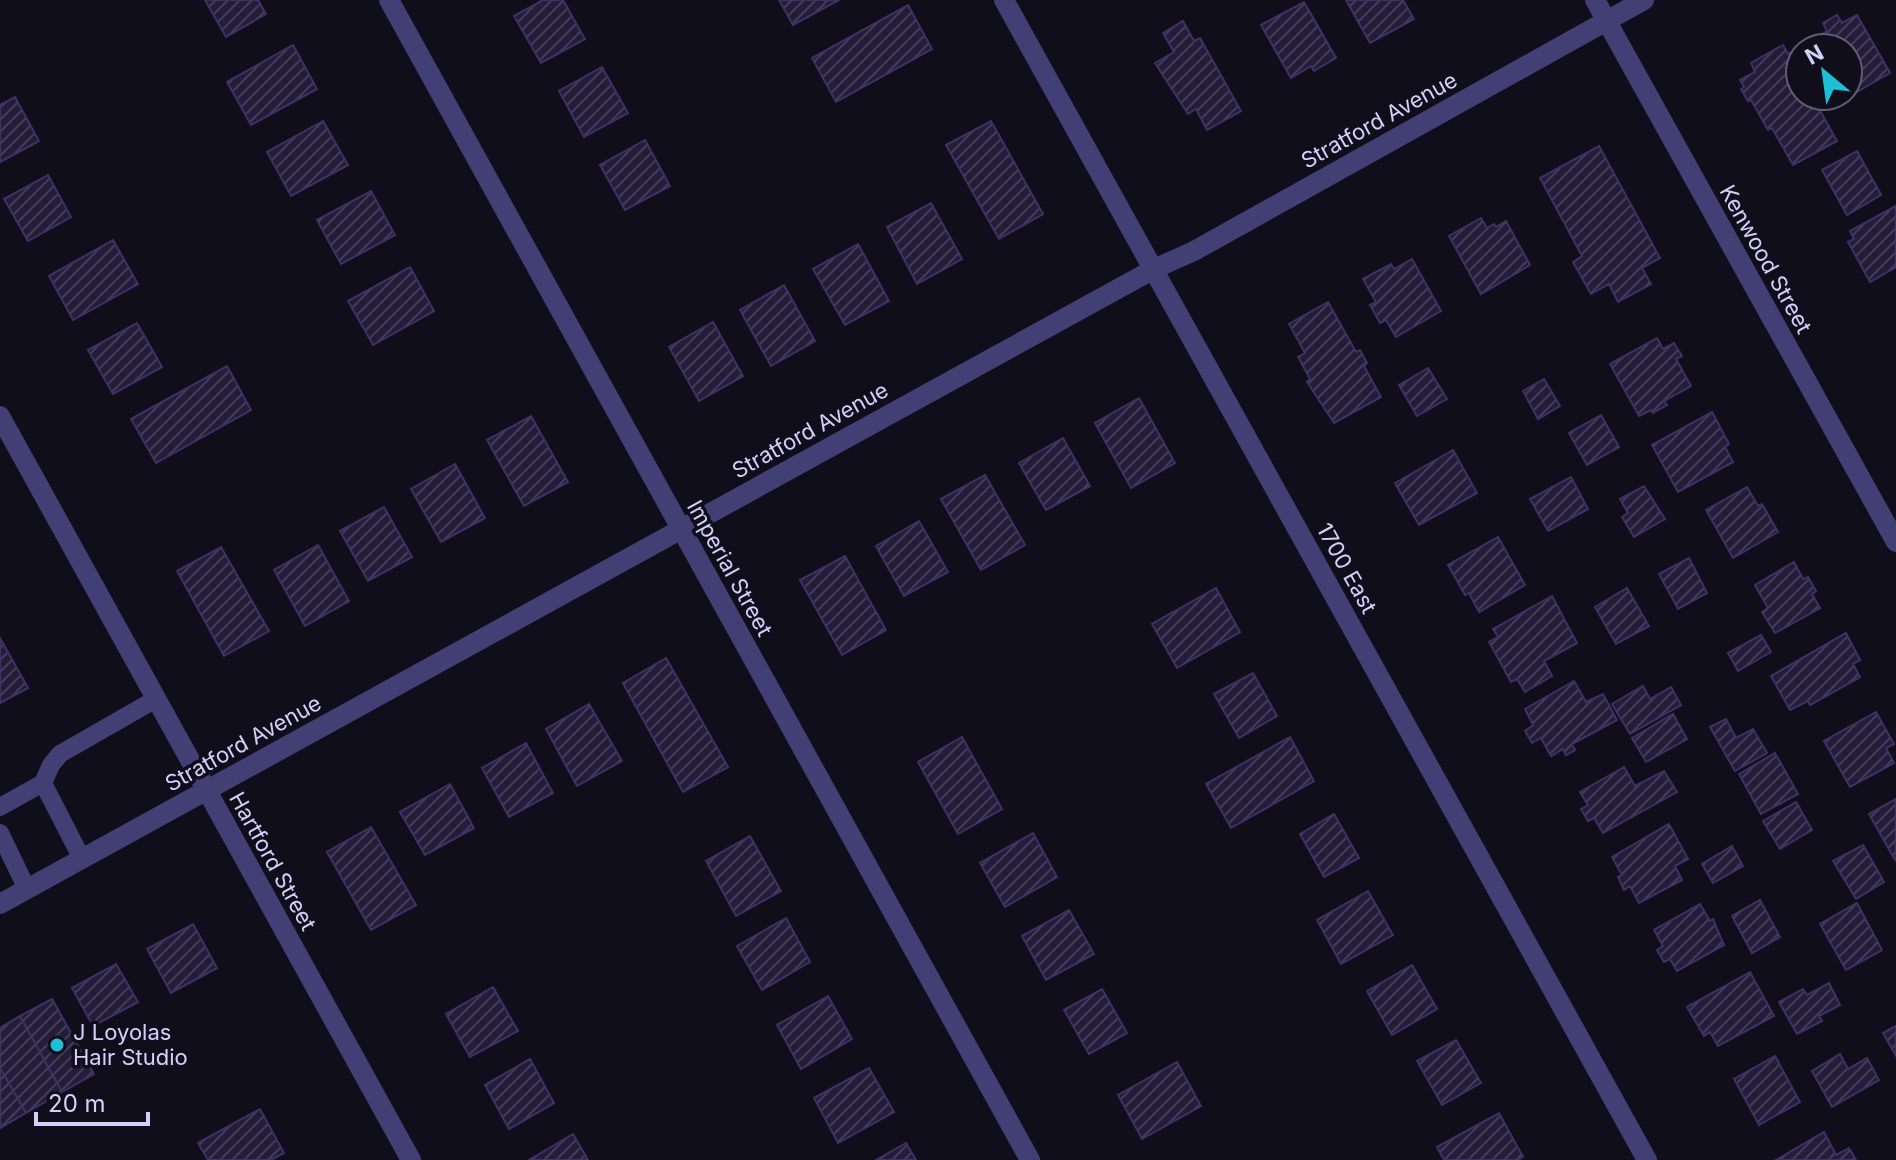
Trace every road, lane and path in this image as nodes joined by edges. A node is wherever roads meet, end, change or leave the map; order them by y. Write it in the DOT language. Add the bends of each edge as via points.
graph roads {
  1 [pos="389,0"];
  2 [pos="1004,0"];
  3 [pos="1595,0"];
  4 [pos="1644,0"];
  5 [pos="1606,20"];
  6 [pos="1154,269"];
  7 [pos="0,416"];
  8 [pos="681,529"];
  9 [pos="1896,542"];
  10 [pos="156,699"];
  11 [pos="43,783"];
  12 [pos="207,790"];
  13 [pos="0,807"];
  14 [pos="0,833"];
  15 [pos="82,859"];
  16 [pos="27,889"];
  17 [pos="0,904"];
  18 [pos="411,1160"];
  19 [pos="1030,1160"];
  20 [pos="1647,1160"];
  1 -- 8 [label="street, Imperial Street"];
  2 -- 6 [label="street, 1700 East"];
  3 -- 5 [label="street, Kenwood Street"];
  4 -- 5 [label="street, Stratford Avenue"];
  5 -- 6 [label="street, Stratford Avenue"];
  5 -- 9 [label="street, Kenwood Street"];
  6 -- 8 [label="street, Stratford Avenue"];
  6 -- 20 [label="street, 1700 East"];
  7 -- 10 [label="street, Hartford Street"];
  8 -- 12 [label="street, Stratford Avenue"];
  8 -- 19 [label="street, Imperial Street"];
  10 -- 11 [label="lane" via="60,754"];
  10 -- 12 [label="street, Hartford Street"];
  11 -- 13 [label="lane"];
  11 -- 15 [label="lane"];
  12 -- 15 [label="street, Stratford Avenue"];
  12 -- 18 [label="street, Hartford Street"];
  14 -- 16 [label="lane"];
  15 -- 16 [label="street, Stratford Avenue"];
  16 -- 17 [label="street, Stratford Avenue"];
}
